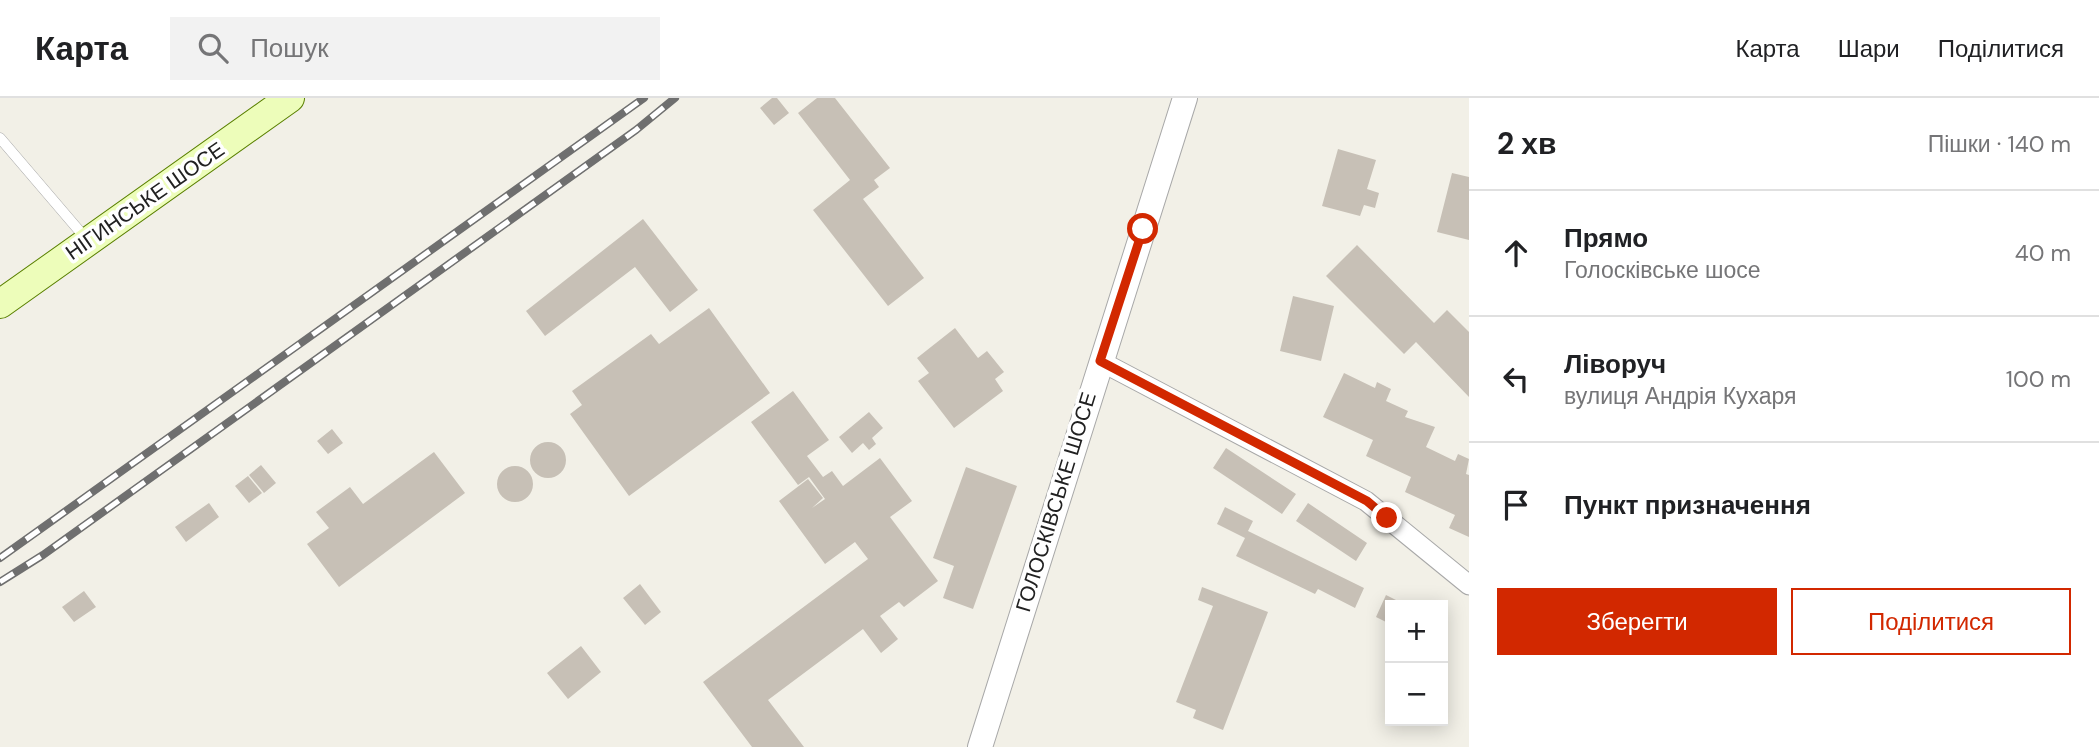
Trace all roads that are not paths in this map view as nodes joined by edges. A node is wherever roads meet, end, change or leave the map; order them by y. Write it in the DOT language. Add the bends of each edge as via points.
graph roads {
  1 [pos="290,98"];
  2 [pos="1185,98"];
  3 [pos="0,138"];
  4 [pos="88,241"];
  5 [pos="0,304"];
  6 [pos="1100,361"];
  7 [pos="1469,585"];
  8 [pos="980,747"];
  1 -- 4 [label="main road, НІГИНСЬКЕ ШОСЕ"];
  2 -- 6 [label="street, ГОЛОСКІВСЬКЕ ШОСЕ"];
  3 -- 4 [label="lane"];
  4 -- 5 [label="main road, НІГИНСЬКЕ ШОСЕ"];
  6 -- 7 [label="street" via="1367,501"];
  6 -- 8 [label="street, ГОЛОСКІВСЬКЕ ШОСЕ"];
}
